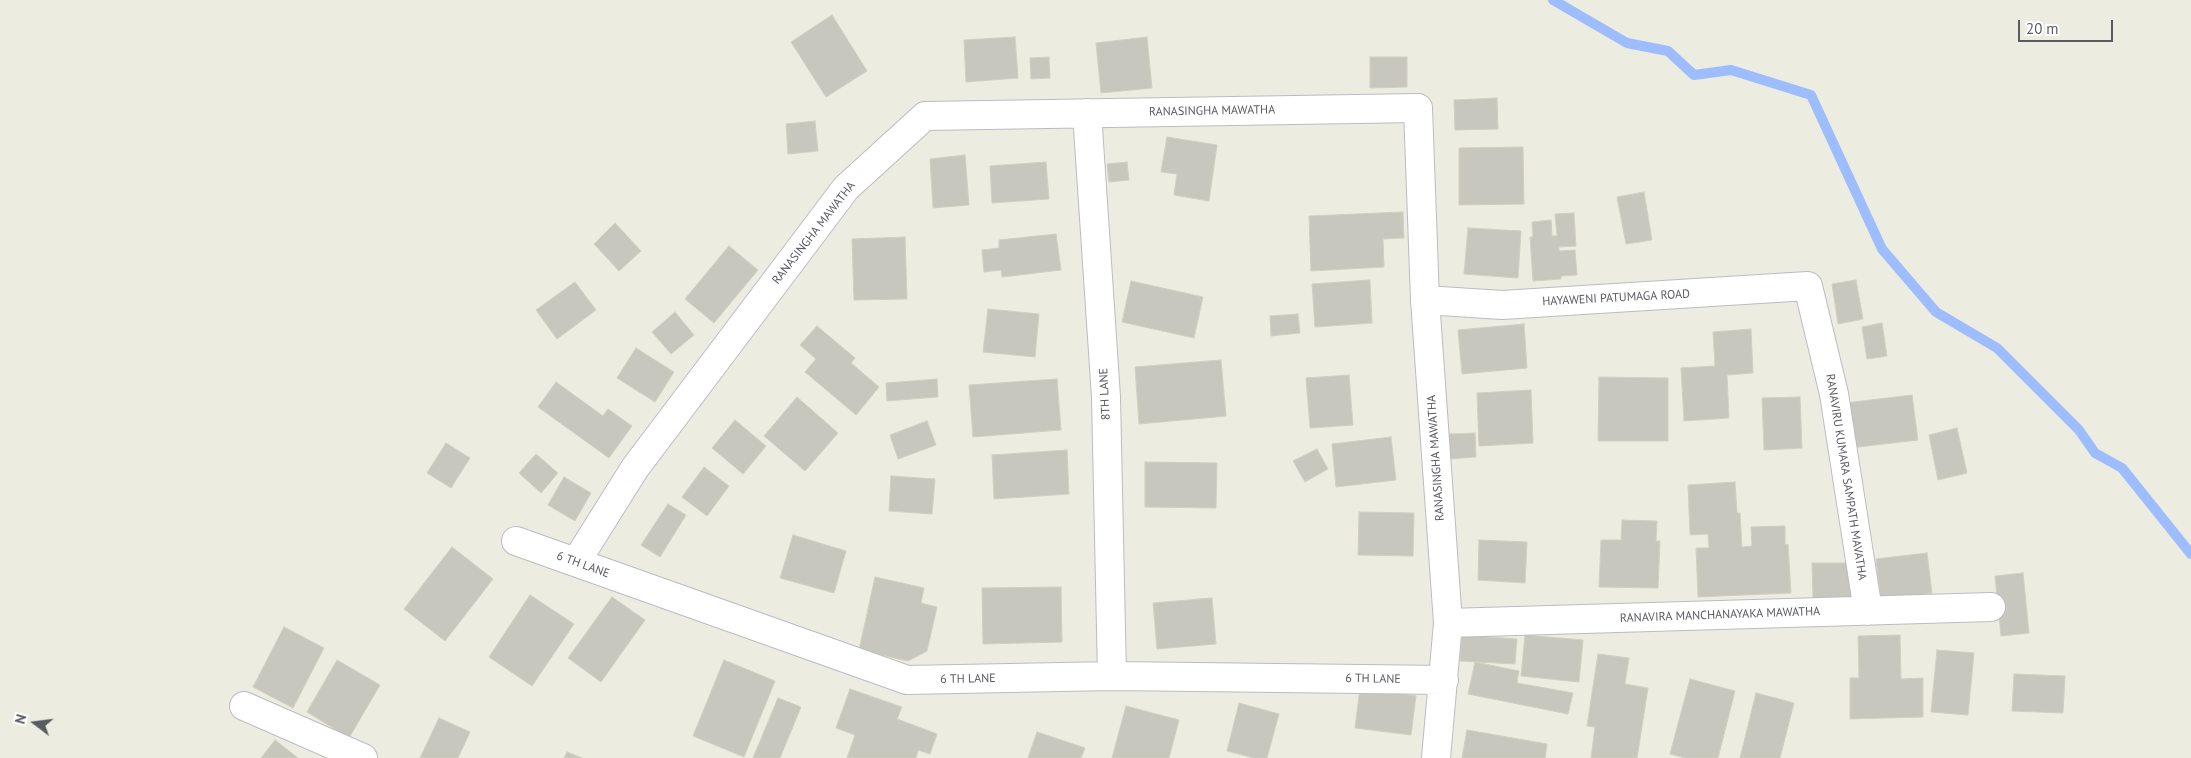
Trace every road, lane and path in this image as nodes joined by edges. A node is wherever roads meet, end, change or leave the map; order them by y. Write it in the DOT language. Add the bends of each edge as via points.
graph roads {
  1 [pos="1088,113"];
  2 [pos="1808,286"];
  3 [pos="1425,300"];
  4 [pos="516,541"];
  5 [pos="576,562"];
  6 [pos="1991,607"];
  7 [pos="1868,611"];
  8 [pos="1448,623"];
  9 [pos="1112,676"];
  10 [pos="1444,680"];
  11 [pos="244,706"];
  12 [pos="363,758"];
  13 [pos="1436,758"];
  1 -- 3 [label="street, RANASINGHA MAWATHA" via="1418,108"];
  1 -- 5 [label="street, RANASINGHA MAWATHA" via="925,116 846,188 635,468"];
  1 -- 9 [label="street, 8TH LANE" via="1106,397"];
  2 -- 3 [label="street, HAYAWENI PATUMAGA ROAD" via="1502,305"];
  2 -- 7 [label="street, RANAVIRU KUMARA SAMPATH MAVATHA" via="1834,394"];
  3 -- 8 [label="street, RANASINGHA MAWATHA"];
  4 -- 5 [label="street, 6 TH LANE"];
  5 -- 9 [label="street, 6 TH LANE" via="907,680"];
  6 -- 7 [label="street, RANAVIRA MANCHANAYAKA MAWATHA"];
  7 -- 8 [label="street, RANAVIRA MANCHANAYAKA MAWATHA"];
  8 -- 10 [label="street, RANASINGHA MAWATHA"];
  9 -- 10 [label="street, 6 TH LANE"];
  10 -- 13 [label="street, RANASINGHA MAWATHA"];
  11 -- 12 [label="street"];
}
